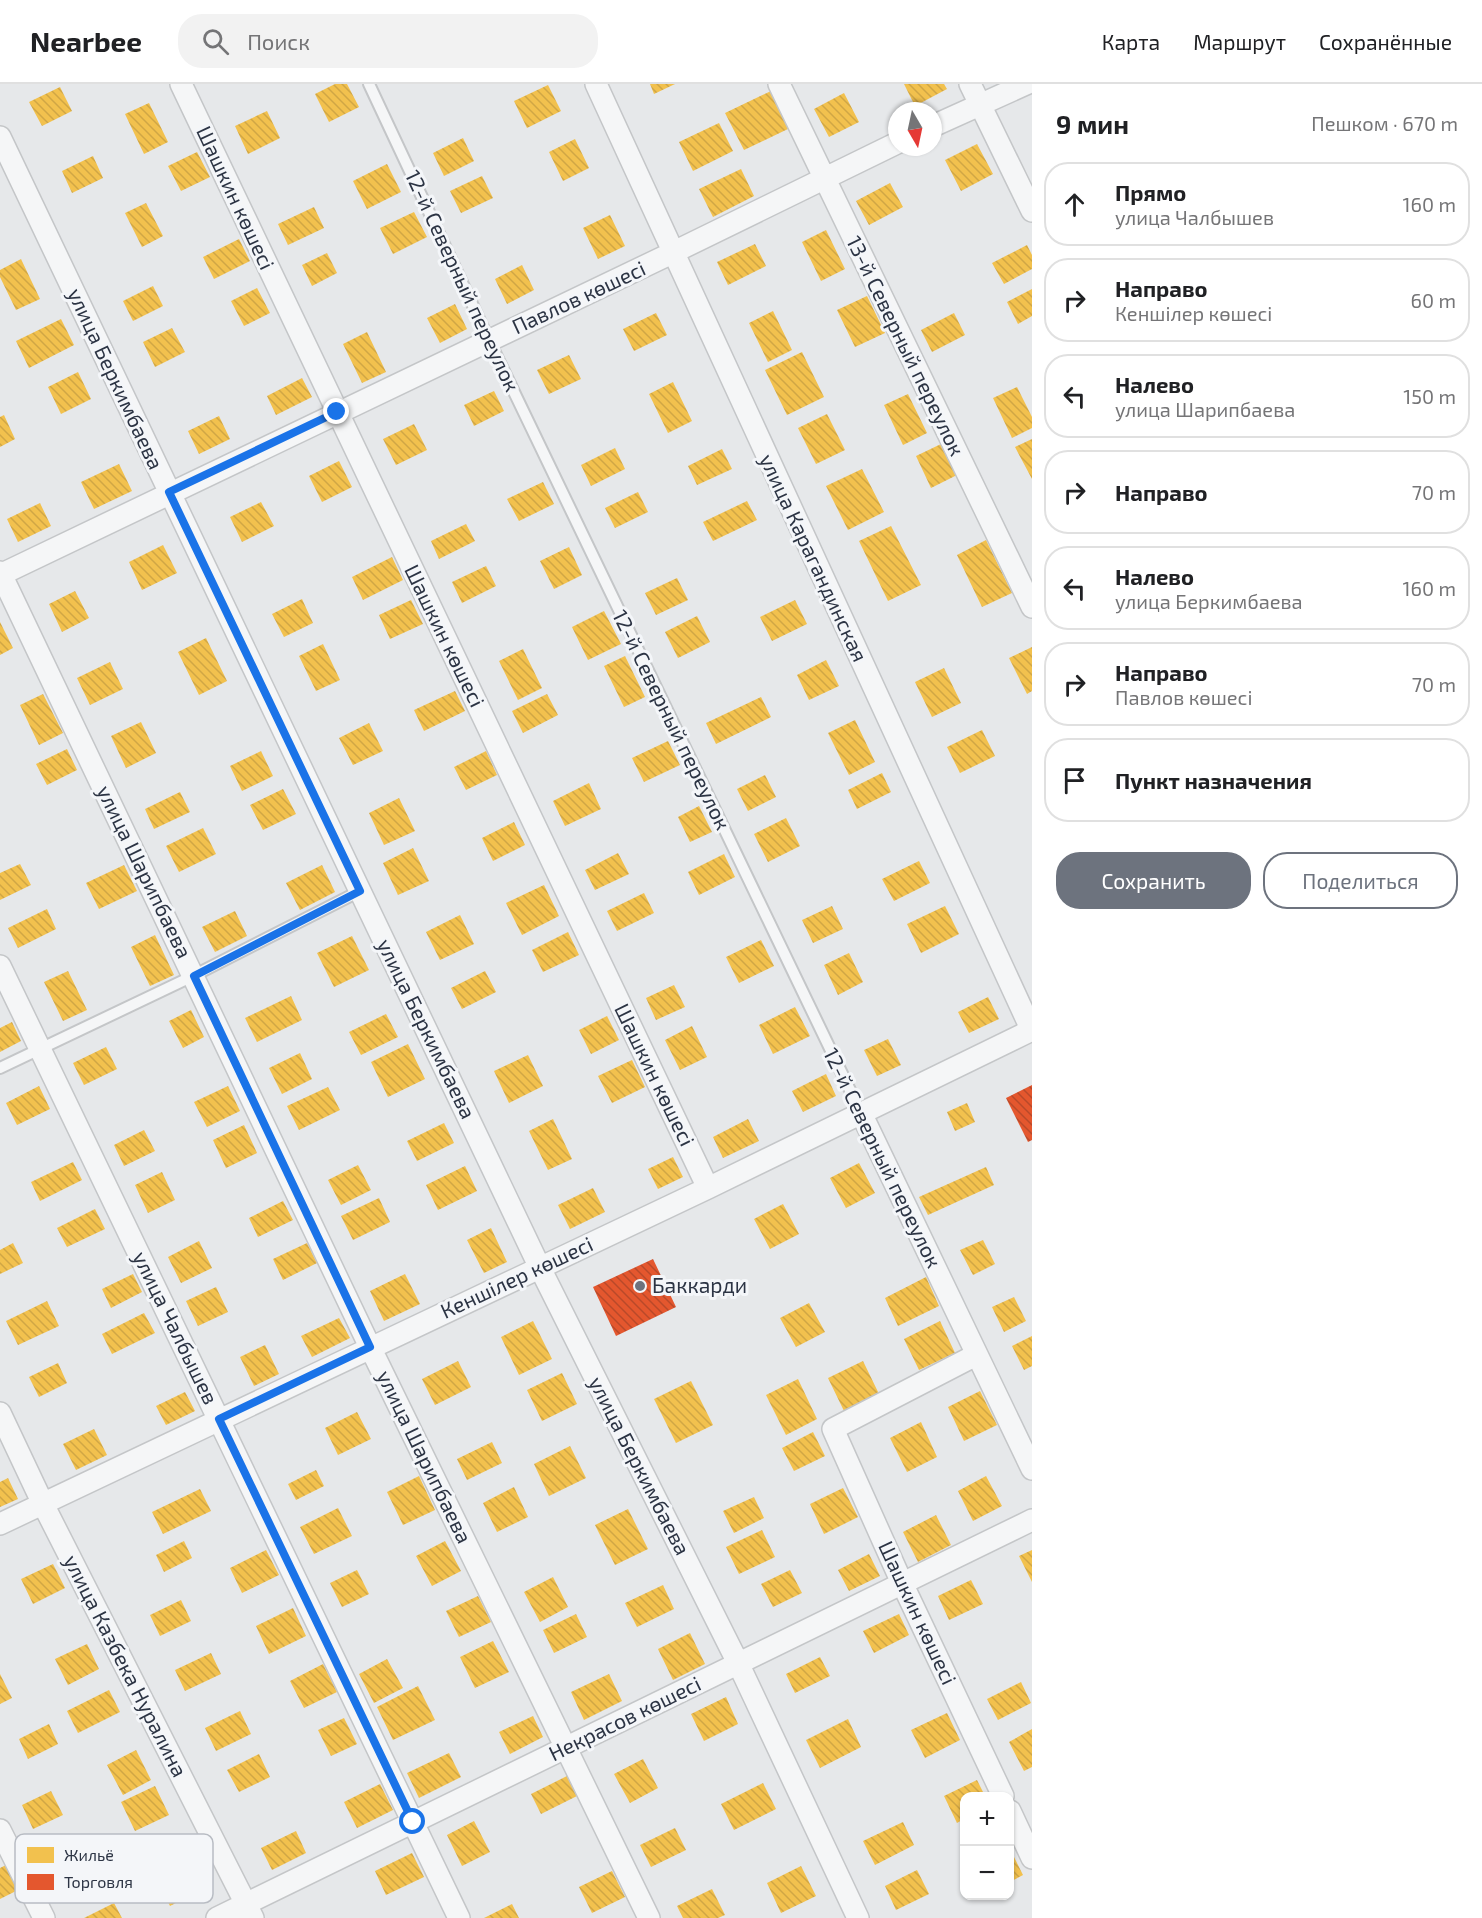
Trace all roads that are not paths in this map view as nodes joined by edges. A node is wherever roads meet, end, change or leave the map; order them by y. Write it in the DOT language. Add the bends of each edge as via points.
graph roads {
  1 [pos="182,84"];
  2 [pos="369,84"];
  3 [pos="596,84"];
  4 [pos="779,84"];
  5 [pos="970,84"];
  6 [pos="1026,84"];
  7 [pos="980,104"];
  8 [pos="942,122"];
  9 [pos="0,136"];
  10 [pos="888,147"];
  11 [pos="823,178"];
  12 [pos="1032,211"];
  13 [pos="672,253"];
  14 [pos="489,340"];
  15 [pos="337,412"];
  16 [pos="169,492"];
  17 [pos="0,574"];
  18 [pos="1032,607"];
  19 [pos="360,891"];
  20 [pos="0,966"];
  21 [pos="194,976"];
  22 [pos="1032,1030"];
  23 [pos="39,1048"];
  24 [pos="0,1068"];
  25 [pos="861,1113"];
  26 [pos="708,1188"];
  27 [pos="540,1268"];
  28 [pos="370,1347"];
  29 [pos="976,1354"];
  30 [pos="0,1413"];
  31 [pos="219,1419"];
  32 [pos="1032,1469"];
  33 [pos="43,1504"];
  34 [pos="1032,1520"];
  35 [pos="0,1524"];
  36 [pos="902,1583"];
  37 [pos="738,1663"];
  38 [pos="567,1747"];
  39 [pos="1001,1792"];
  40 [pos="1014,1820"];
  41 [pos="413,1822"];
  42 [pos="0,1830"];
  43 [pos="210,1834"];
  44 [pos="213,1840"];
  45 [pos="1032,1858"];
  46 [pos="15,1860"];
  47 [pos="36,1903"];
  48 [pos="249,1911"];
  49 [pos="44,1918"];
  50 [pos="217,1918"];
  51 [pos="459,1918"];
  52 [pos="649,1918"];
  53 [pos="858,1918"];
  1 -- 15 [label="street, Шашкин көшесі"];
  2 -- 14 [label="lane, 12-й Северный переулок"];
  3 -- 13 [label="street, улица Карагандинская"];
  4 -- 11 [label="street, 13-й Северный переулок"];
  5 -- 7 [label="street"];
  6 -- 7 [label="street"];
  7 -- 8 [label="street"];
  7 -- 12 [label="street"];
  9 -- 16 [label="street, улица Беркимбаева"];
  10 -- 11 [label="street, Павлов көшесі"];
  11 -- 13 [label="street, Павлов көшесі"];
  11 -- 18 [label="street, 13-й Северный переулок"];
  13 -- 14 [label="street, Павлов көшесі"];
  13 -- 22 [label="street, улица Карагандинская"];
  14 -- 15 [label="street, Павлов көшесі"];
  14 -- 25 [label="lane, 12-й Северный переулок"];
  15 -- 16 [label="street, Павлов көшесі"];
  15 -- 26 [label="street, Шашкин көшесі"];
  16 -- 17 [label="street, Павлов көшесі"];
  16 -- 19 [label="street, улица Беркимбаева"];
  17 -- 21 [label="street, улица Шарипбаева"];
  19 -- 21 [label="lane"];
  19 -- 27 [label="street, улица Беркимбаева"];
  20 -- 23 [label="street, улица Чалбышев"];
  21 -- 23 [label="lane"];
  21 -- 28 [label="street, улица Шарипбаева"];
  22 -- 25 [label="street, Кеншілер көшесі"];
  23 -- 24 [label="lane"];
  23 -- 31 [label="street, улица Чалбышев"];
  25 -- 26 [label="street, Кеншілер көшесі"];
  25 -- 29 [label="street, 12-й Северный переулок"];
  26 -- 27 [label="street, Кеншілер көшесі"];
  27 -- 28 [label="street, Кеншілер көшесі"];
  27 -- 37 [label="street, улица Беркимбаева"];
  28 -- 31 [label="street, Кеншілер көшесі"];
  28 -- 38 [label="street, улица Шарипбаева"];
  29 -- 32 [label="street, 12-й Северный переулок"];
  29 -- 36 [label="street, Шашкин көшесі" via="832,1429"];
  30 -- 33 [label="street, улица Казбека Нуралина"];
  31 -- 33 [label="street, Кеншілер көшесі"];
  31 -- 41 [label="street, улица Чалбышев"];
  33 -- 35 [label="street, Кеншілер көшесі"];
  33 -- 43 [label="street, улица Казбека Нуралина"];
  34 -- 36 [label="street, Некрасов көшесі"];
  36 -- 37 [label="street, Некрасов көшесі"];
  36 -- 39 [label="street, Шашкин көшесі"];
  37 -- 38 [label="street, Некрасов көшесі"];
  37 -- 53 [label="street, улица Беркимбаева"];
  38 -- 41 [label="street, Некрасов көшесі"];
  38 -- 52 [label="street, улица Шарипбаева"];
  40 -- 45 [label="street"];
  41 -- 48 [label="street, Некрасов көшесі"];
  41 -- 51 [label="street, улица Чалбышев"];
  42 -- 46 [label="street"];
  44 -- 48 [label="street, улица Казбека Нуралина"];
  47 -- 49 [label="street"];
  48 -- 50 [label="street, Некрасов көшесі"];
}
